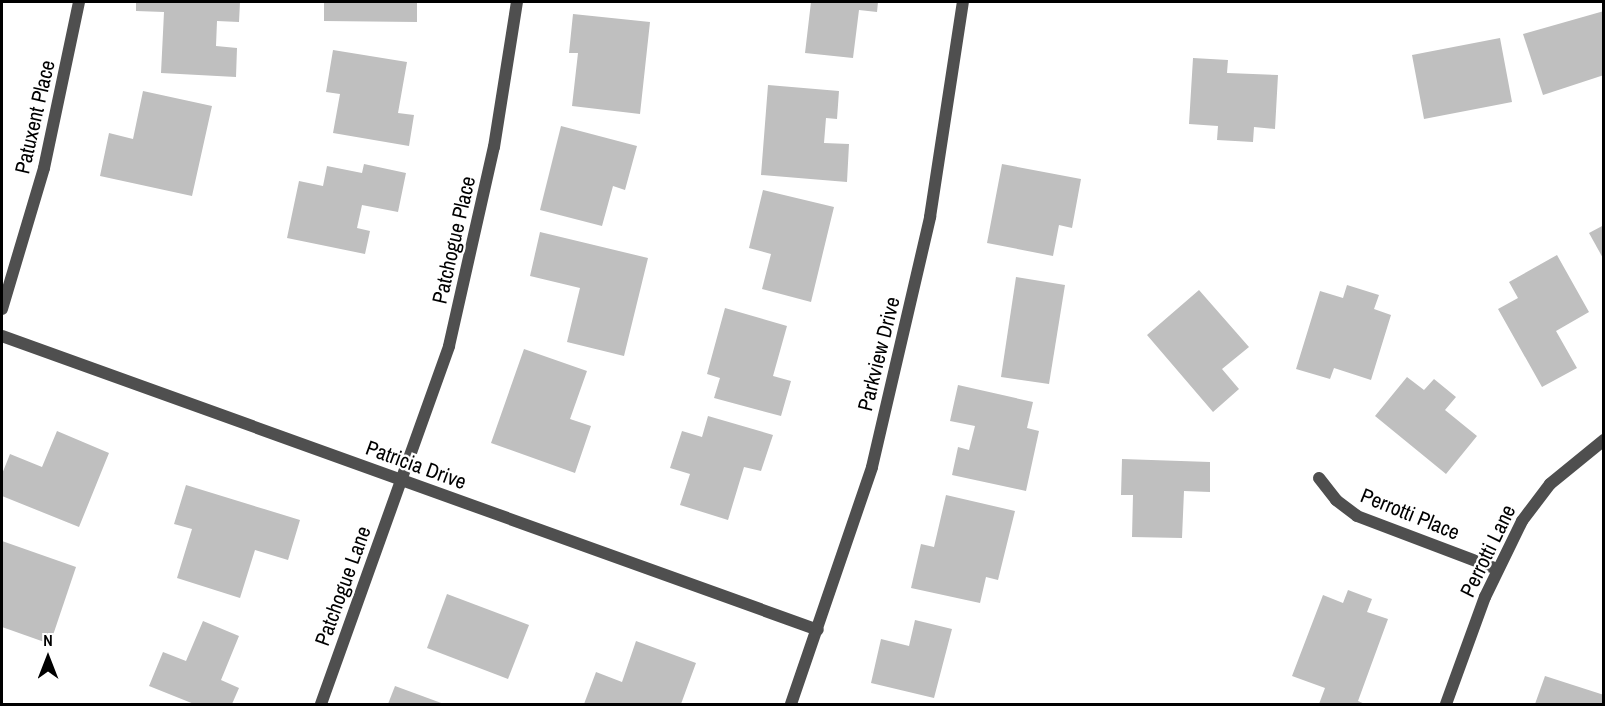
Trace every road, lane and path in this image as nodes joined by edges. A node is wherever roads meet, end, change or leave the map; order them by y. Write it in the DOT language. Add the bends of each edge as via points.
graph roads {
  1 [pos="79,2"];
  2 [pos="517,2"];
  3 [pos="963,2"];
  4 [pos="2,309"];
  5 [pos="2,336"];
  6 [pos="1604,440"];
  7 [pos="1319,478"];
  8 [pos="401,480"];
  9 [pos="1497,569"];
  10 [pos="818,630"];
  11 [pos="321,705"];
  12 [pos="791,705"];
  13 [pos="1446,705"];
  1 -- 4 [label="street, Patuxent Place" via="44,168"];
  2 -- 8 [label="street, Patchogue Place" via="470,262 449,346"];
  3 -- 10 [label="street, Parkview Drive" via="912,303 872,467"];
  5 -- 8 [label="street, Patricia Drive"];
  6 -- 9 [label="street, Perrotti Lane" via="1535,502"];
  7 -- 9 [label="street, Perrotti Place" via="1336,500 1357,516"];
  8 -- 10 [label="street, Patricia Drive"];
  8 -- 11 [label="street, Patchogue Lane"];
  9 -- 13 [label="street, Perrotti Lane"];
  10 -- 12 [label="street, Parkview Drive"];
}
